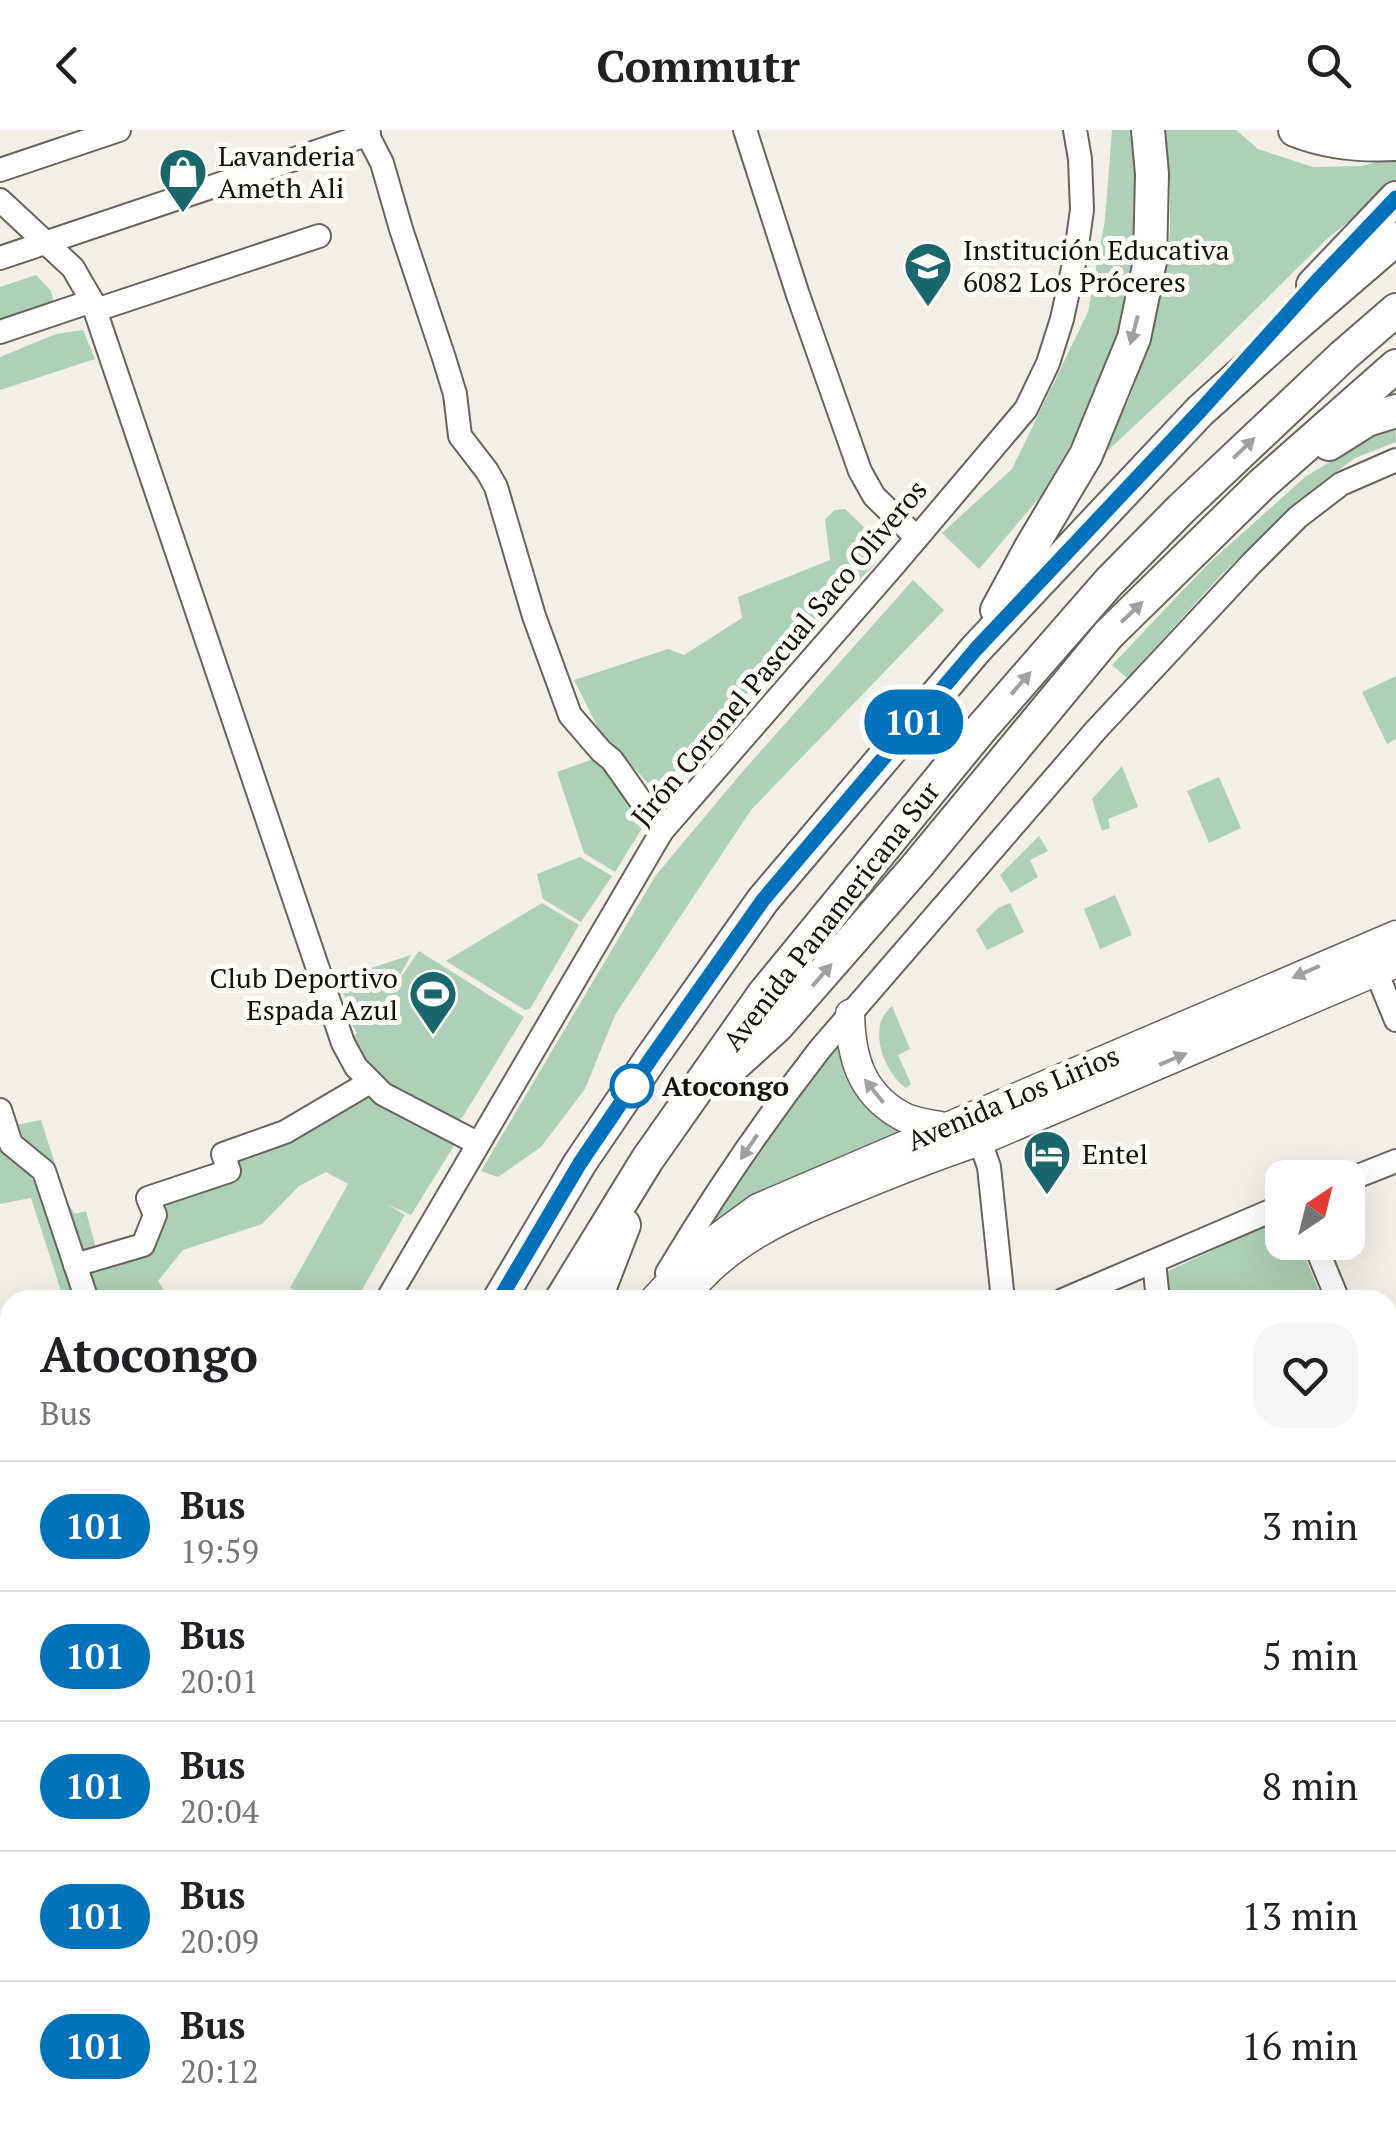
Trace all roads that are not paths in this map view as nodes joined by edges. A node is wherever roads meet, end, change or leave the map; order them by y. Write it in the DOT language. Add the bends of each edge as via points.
graph roads {
  1 [pos="119,130"];
  2 [pos="745,130"];
  3 [pos="1075,130"];
  4 [pos="1148,130"];
  5 [pos="1296,130"];
  6 [pos="367,132"];
  7 [pos="1396,144"];
  8 [pos="0,170"];
  9 [pos="1396,198"];
  10 [pos="0,200"];
  11 [pos="319,236"];
  12 [pos="1396,240"];
  13 [pos="46,242"];
  14 [pos="0,258"];
  15 [pos="94,306"];
  16 [pos="1396,310"];
  17 [pos="0,332"];
  18 [pos="1396,366"];
  19 [pos="1200,411"];
  20 [pos="1396,411"];
  21 [pos="1396,460"];
  22 [pos="1261,485"];
  23 [pos="917,538"];
  24 [pos="976,649"];
  25 [pos="662,831"];
  26 [pos="1396,934"];
  27 [pos="1379,960"];
  28 [pos="850,1014"];
  29 [pos="1396,1020"];
  30 [pos="370,1082"];
  31 [pos="0,1110"];
  32 [pos="677,1116"];
  33 [pos="946,1127"];
  34 [pos="980,1141"];
  35 [pos="477,1143"];
  36 [pos="647,1160"];
  37 [pos="1396,1160"];
  38 [pos="1365,1173"];
  39 [pos="1265,1213"];
  40 [pos="1321,1260"];
  41 [pos="1154,1262"];
  42 [pos="75,1265"];
  43 [pos="83,1290"];
  44 [pos="392,1290"];
  45 [pos="504,1290"];
  46 [pos="567,1290"];
  47 [pos="599,1290"];
  48 [pos="659,1290"];
  49 [pos="662,1290"];
  50 [pos="692,1290"];
  51 [pos="1002,1290"];
  52 [pos="1087,1290"];
  53 [pos="1157,1290"];
  54 [pos="1334,1290"];
  1 -- 8 [label="street"];
  2 -- 23 [label="street" via="860,471 874,496"];
  3 -- 23 [label="street, Jirón Coronel Pascual Saco Oliveros" via="1082,210 1048,363 1026,409"];
  4 -- 24 [label="highway, one-way" via="1150,261 1134,338 1086,455"];
  5 -- 7 [label="highway" via="1347,144"];
  6 -- 13 [label="street"];
  6 -- 25 [label="street" via="444,358 460,436 496,487 570,715"];
  9 -- 19 [label="highway"];
  10 -- 13 [label="street"];
  11 -- 15 [label="street"];
  12 -- 19 [label="highway, Avenida Panamericana Sur"];
  13 -- 14 [label="street"];
  13 -- 15 [label="street" via="72,268"];
  15 -- 17 [label="street"];
  15 -- 30 [label="street" via="343,1042"];
  32 -- 16 [label="highway, Avenida Panamericana Sur, one-way" via="763,996 1109,582"];
  18 -- 22 [label="highway"];
  19 -- 24 [label="highway, Avenida Panamericana Sur"];
  20 -- 22 [label="highway" via="1367,420"];
  21 -- 28 [label="street" via="1341,484 1251,564 1096,730"];
  32 -- 22 [label="highway, one-way" via="777,1026 1108,635"];
  23 -- 25 [label="street, Jirón Coronel Pascual Saco Oliveros"];
  24 -- 45 [label="highway, Avenida Panamericana Sur" via="763,900 580,1163"];
  25 -- 35 [label="street, Jirón Coronel Pascual Saco Oliveros"];
  26 -- 27 [label="main road, Avenida Los Lirios"];
  27 -- 29 [label="street"];
  27 -- 33 [label="main road, Avenida Los Lirios, one-way"];
  34 -- 27 [label="main road, Avenida Los Lirios, one-way"];
  33 -- 28 [label="main road, one-way" via="902,1116 870,1089 851,1044"];
  28 -- 48 [label="street, one-way" via="791,1086"];
  30 -- 35 [label="street"];
  30 -- 42 [label="street" via="285,1132 223,1154 229,1171 148,1198 156,1215 144,1245"];
  31 -- 42 [label="street" via="11,1144 44,1171"];
  32 -- 36 [label="highway, Avenida Panamericana Sur"];
  33 -- 49 [label="main road, Avenida Los Lirios" via="758,1208 698,1252"];
  34 -- 50 [label="main road, Avenida Los Lirios" via="766,1226"];
  34 -- 51 [label="street" via="989,1167"];
  35 -- 44 [label="street, Jirón Coronel Pascual Saco Oliveros"];
  36 -- 46 [label="highway, Avenida Panamericana Sur"];
  36 -- 47 [label="highway"];
  37 -- 38 [label="street"];
  39 -- 41 [label="street"];
  40 -- 54 [label="street"];
  41 -- 52 [label="street"];
  41 -- 53 [label="street"];
  42 -- 43 [label="street"];
}
